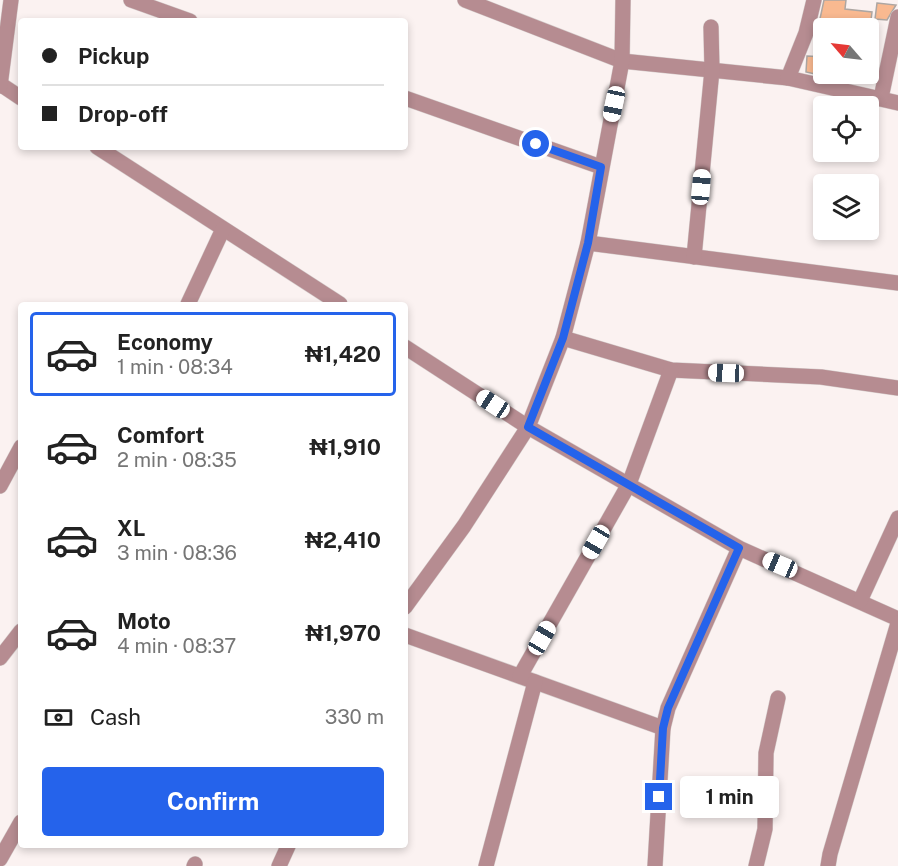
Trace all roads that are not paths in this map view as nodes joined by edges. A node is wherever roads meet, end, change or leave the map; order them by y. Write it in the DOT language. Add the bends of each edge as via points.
graph roads {
  1 [pos="11,0"];
  2 [pos="131,0"];
  3 [pos="465,0"];
  4 [pos="623,0"];
  5 [pos="814,0"];
  6 [pos="898,17"];
  7 [pos="182,18"];
  8 [pos="711,27"];
  9 [pos="622,61"];
  10 [pos="712,70"];
  11 [pos="788,78"];
  12 [pos="0,85"];
  13 [pos="18,96"];
  14 [pos="881,98"];
  15 [pos="408,99"];
  16 [pos="898,103"];
  17 [pos="102,150"];
  18 [pos="601,167"];
  19 [pos="223,229"];
  20 [pos="588,243"];
  21 [pos="694,257"];
  22 [pos="898,283"];
  23 [pos="189,302"];
  24 [pos="337,302"];
  25 [pos="563,338"];
  26 [pos="408,349"];
  27 [pos="670,370"];
  28 [pos="898,388"];
  29 [pos="528,427"];
  30 [pos="18,453"];
  31 [pos="629,484"];
  32 [pos="0,486"];
  33 [pos="898,518"];
  34 [pos="739,548"];
  35 [pos="860,601"];
  36 [pos="408,603"];
  37 [pos="898,621"];
  38 [pos="18,635"];
  39 [pos="408,636"];
  40 [pos="0,658"];
  41 [pos="520,676"];
  42 [pos="535,682"];
  43 [pos="778,698"];
  44 [pos="663,728"];
  45 [pos="18,827"];
  46 [pos="287,848"];
  47 [pos="0,859"];
  48 [pos="279,866"];
  49 [pos="486,866"];
  50 [pos="656,866"];
  51 [pos="756,866"];
  52 [pos="828,866"];
  1 -- 12 [label="street"];
  2 -- 7 [label="street"];
  3 -- 9 [label="street"];
  4 -- 9 [label="street"];
  5 -- 11 [label="street"];
  6 -- 14 [label="street"];
  8 -- 10 [label="street"];
  9 -- 10 [label="street"];
  9 -- 18 [label="street"];
  10 -- 11 [label="street"];
  10 -- 21 [label="street"];
  11 -- 14 [label="street"];
  12 -- 13 [label="street"];
  14 -- 16 [label="street"];
  15 -- 18 [label="street"];
  17 -- 19 [label="street"];
  18 -- 20 [label="street"];
  19 -- 23 [label="street"];
  19 -- 24 [label="street"];
  20 -- 21 [label="street"];
  20 -- 25 [label="street"];
  21 -- 22 [label="street"];
  25 -- 27 [label="street"];
  25 -- 29 [label="street"];
  26 -- 29 [label="street"];
  27 -- 28 [label="street" via="821,376"];
  27 -- 31 [label="street"];
  29 -- 31 [label="street"];
  29 -- 36 [label="street"];
  30 -- 32 [label="street"];
  31 -- 34 [label="street"];
  31 -- 41 [label="street"];
  33 -- 35 [label="street"];
  34 -- 35 [label="street"];
  34 -- 44 [label="street" via="668,708"];
  35 -- 37 [label="street"];
  37 -- 52 [label="street"];
  38 -- 40 [label="street"];
  39 -- 41 [label="street"];
  41 -- 42 [label="street"];
  42 -- 44 [label="street"];
  42 -- 49 [label="street"];
  43 -- 51 [label="street" via="766,753 765,829"];
  44 -- 50 [label="street"];
  45 -- 47 [label="street"];
  46 -- 48 [label="street"];
}
